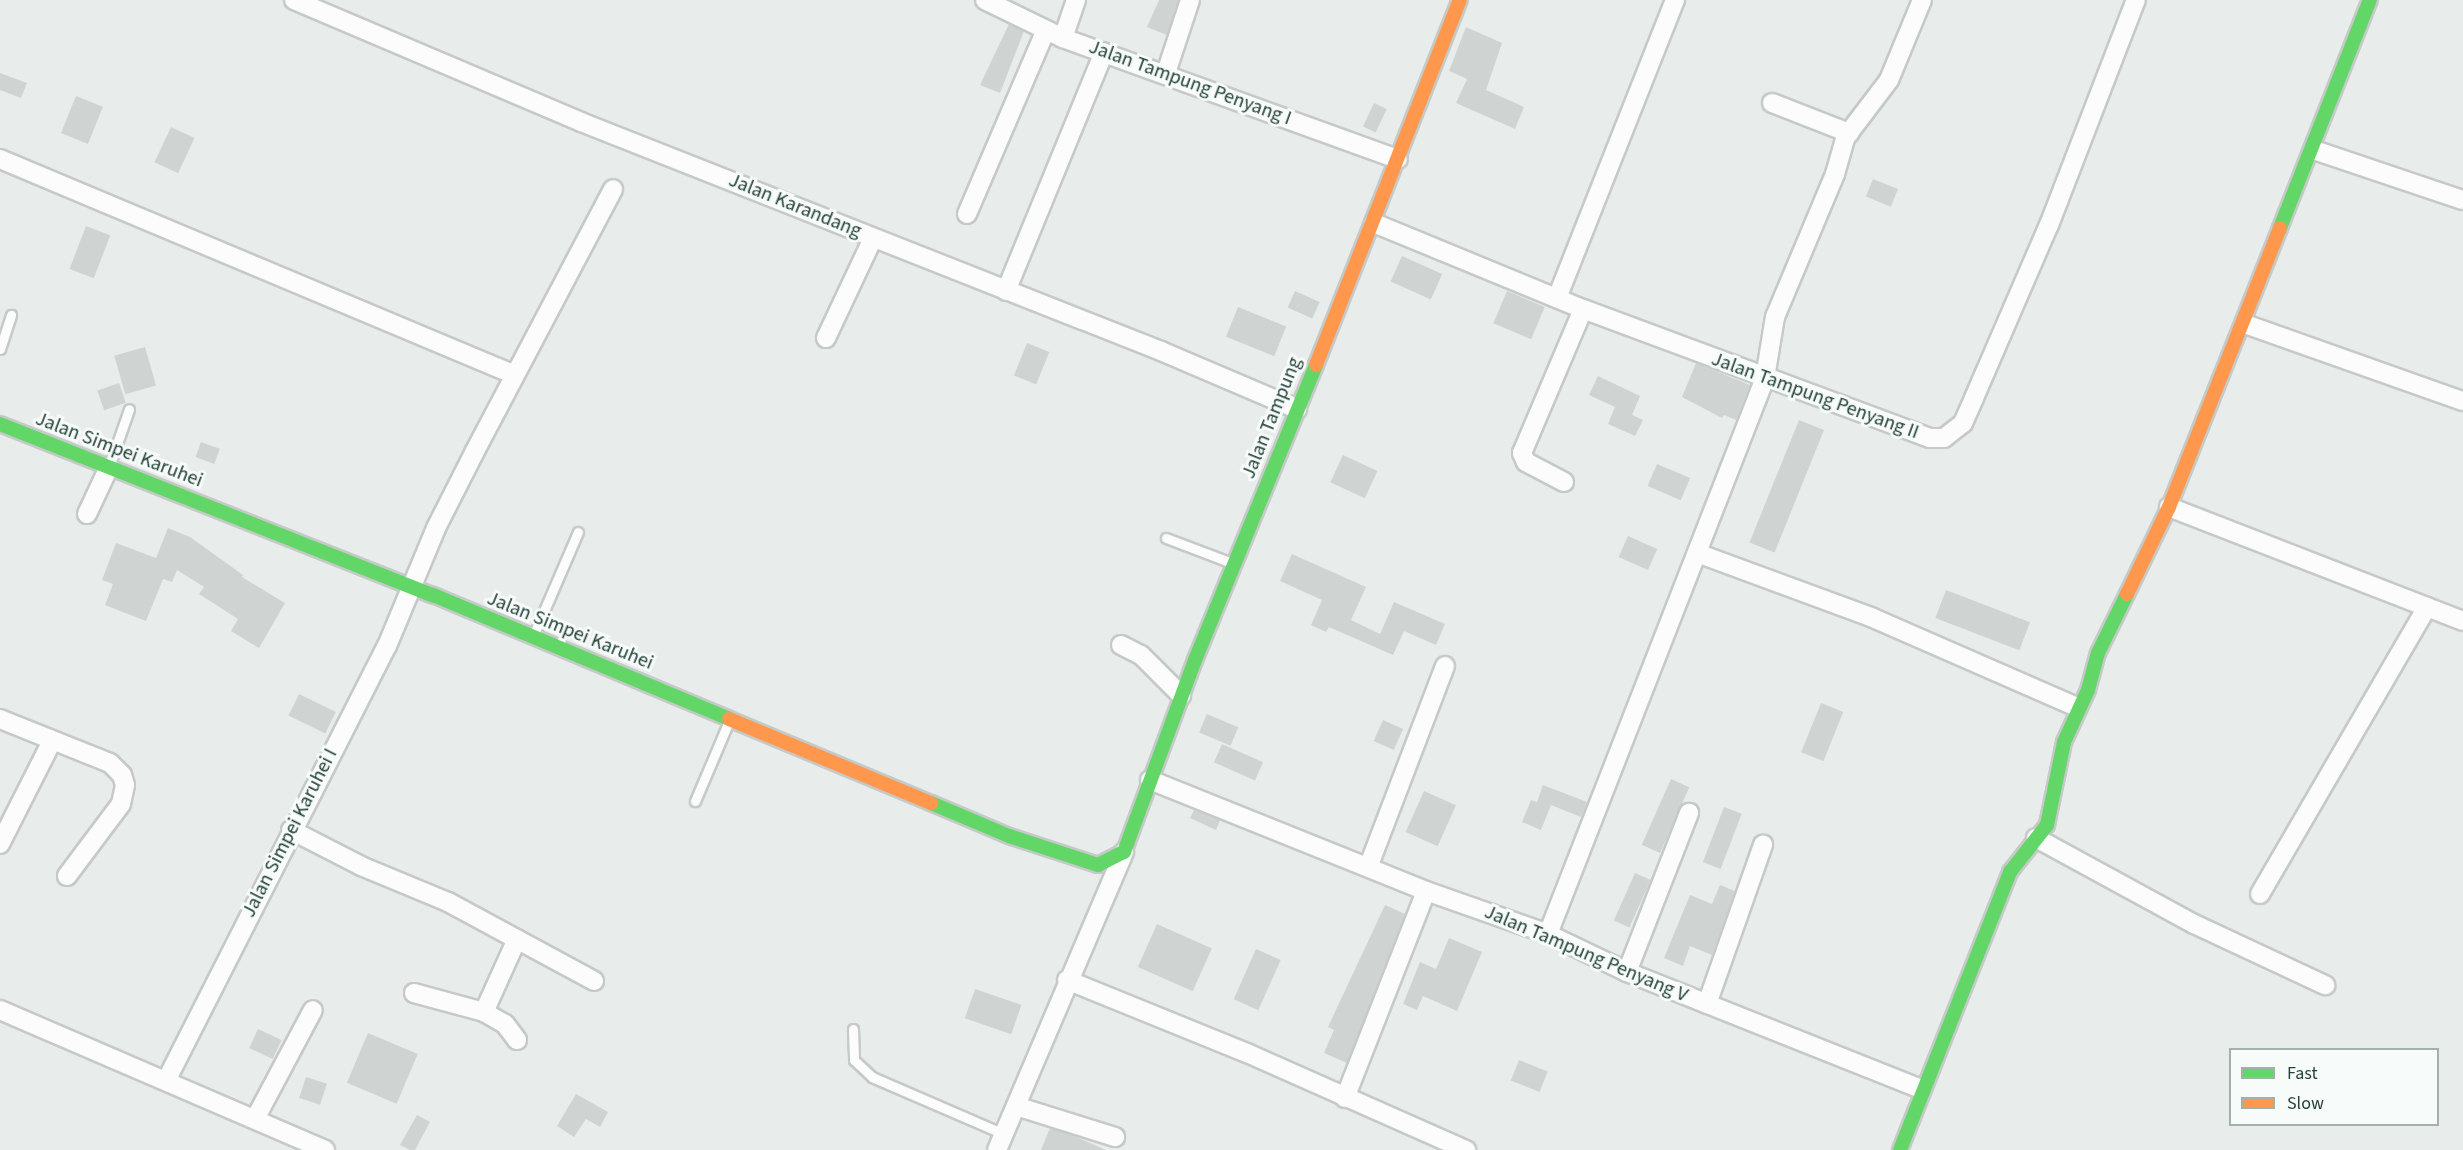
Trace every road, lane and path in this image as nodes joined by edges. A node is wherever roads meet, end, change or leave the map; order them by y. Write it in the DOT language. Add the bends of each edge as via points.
graph roads {
  1 [pos="294,0"];
  2 [pos="985,0"];
  3 [pos="1077,0"];
  4 [pos="1190,0"];
  5 [pos="1460,0"];
  6 [pos="1675,0"];
  7 [pos="1922,0"];
  8 [pos="2136,0"];
  9 [pos="2370,0"];
  10 [pos="1046,30"];
  11 [pos="1064,38"];
  12 [pos="1104,52"];
  13 [pos="1166,73"];
  14 [pos="1772,103"];
  15 [pos="1849,133"];
  16 [pos="2314,150"];
  17 [pos="0,159"];
  18 [pos="1398,159"];
  19 [pos="613,189"];
  20 [pos="2463,200"];
  21 [pos="968,213"];
  22 [pos="1374,223"];
  23 [pos="873,238"];
  24 [pos="1006,291"];
  25 [pos="1557,298"];
  26 [pos="1583,309"];
  27 [pos="11,315"];
  28 [pos="2245,324"];
  29 [pos="826,338"];
  30 [pos="0,349"];
  31 [pos="515,375"];
  32 [pos="1765,378"];
  33 [pos="2463,401"];
  34 [pos="129,409"];
  35 [pos="1297,409"];
  36 [pos="0,424"];
  37 [pos="109,467"];
  38 [pos="1564,482"];
  39 [pos="2169,507"];
  40 [pos="87,514"];
  41 [pos="578,532"];
  42 [pos="1167,538"];
  43 [pos="1697,553"];
  44 [pos="1234,564"];
  45 [pos="411,587"];
  46 [pos="2427,608"];
  47 [pos="2463,621"];
  48 [pos="532,636"];
  49 [pos="1121,645"];
  50 [pos="1445,666"];
  51 [pos="1181,695"];
  52 [pos="2077,707"];
  53 [pos="730,719"];
  54 [pos="0,720"];
  55 [pos="52,741"];
  56 [pos="1150,780"];
  57 [pos="695,801"];
  58 [pos="1689,813"];
  59 [pos="291,830"];
  60 [pos="2036,838"];
  61 [pos="0,844"];
  62 [pos="1763,846"];
  63 [pos="1124,852"];
  64 [pos="1370,865"];
  65 [pos="67,876"];
  66 [pos="1426,891"];
  67 [pos="2260,894"];
  68 [pos="1548,934"];
  69 [pos="517,939"];
  70 [pos="1627,972"];
  71 [pos="1067,980"];
  72 [pos="594,981"];
  73 [pos="2325,985"];
  74 [pos="414,993"];
  75 [pos="1707,1004"];
  76 [pos="0,1010"];
  77 [pos="313,1010"];
  78 [pos="484,1012"];
  79 [pos="853,1029"];
  80 [pos="517,1040"];
  81 [pos="167,1079"];
  82 [pos="1921,1089"];
  83 [pos="1346,1098"];
  84 [pos="1016,1107"];
  85 [pos="255,1119"];
  86 [pos="1115,1137"];
  87 [pos="1000,1142"];
  88 [pos="325,1150"];
  89 [pos="1466,1150"];
  90 [pos="1900,1150"];
  1 -- 23 [label="street, Jalan Karandang" via="581,122"];
  2 -- 10 [label="street, Jalan Tampung Penyang I"];
  3 -- 11 [label="street"];
  4 -- 13 [label="street"];
  5 -- 18 [label="main road, Jalan Tampung"];
  6 -- 25 [label="street"];
  7 -- 15 [label="street" via="1889,80"];
  8 -- 32 [label="street, Jalan Tampung Penyang II" via="2049,225 1966,415 1953,434 1930,438"];
  9 -- 16 [label="main road"];
  10 -- 11 [label="street, Jalan Tampung Penyang I"];
  10 -- 21 [label="street"];
  11 -- 12 [label="street, Jalan Tampung Penyang I"];
  12 -- 13 [label="street, Jalan Tampung Penyang I"];
  12 -- 24 [label="street"];
  13 -- 18 [label="street, Jalan Tampung Penyang I"];
  14 -- 15 [label="street"];
  15 -- 32 [label="street" via="1775,317"];
  16 -- 20 [label="street"];
  16 -- 28 [label="main road"];
  17 -- 31 [label="street"];
  18 -- 22 [label="main road, Jalan Tampung"];
  19 -- 31 [label="street, Jalan Simpei Karuhei I"];
  22 -- 25 [label="street, Jalan Tampung Penyang II"];
  22 -- 35 [label="main road, Jalan Tampung"];
  23 -- 24 [label="street, Jalan Karandang"];
  23 -- 29 [label="street"];
  24 -- 35 [label="street, Jalan Karandang"];
  25 -- 26 [label="street, Jalan Tampung Penyang II"];
  26 -- 32 [label="street, Jalan Tampung Penyang II"];
  26 -- 38 [label="street" via="1522,453 1527,462"];
  27 -- 30 [label="lane"];
  28 -- 33 [label="street"];
  28 -- 39 [label="main road"];
  31 -- 45 [label="street, Jalan Simpei Karuhei I" via="436,528"];
  32 -- 43 [label="street"];
  34 -- 37 [label="lane"];
  35 -- 44 [label="main road, Jalan Tampung"];
  36 -- 37 [label="main road, Jalan Simpei Karuhei"];
  37 -- 40 [label="street"];
  37 -- 45 [label="main road, Jalan Simpei Karuhei"];
  39 -- 46 [label="street"];
  39 -- 52 [label="main road" via="2098,653 2088,690"];
  41 -- 48 [label="lane"];
  42 -- 44 [label="lane"];
  43 -- 52 [label="street" via="1870,617"];
  43 -- 68 [label="street"];
  44 -- 51 [label="main road, Jalan Tampung"];
  45 -- 48 [label="main road, Jalan Simpei Karuhei"];
  45 -- 59 [label="street, Jalan Simpei Karuhei I" via="387,646"];
  46 -- 47 [label="street"];
  46 -- 67 [label="street"];
  48 -- 53 [label="main road, Jalan Simpei Karuhei"];
  49 -- 51 [label="street" via="1141,655"];
  50 -- 64 [label="street"];
  51 -- 56 [label="main road, Jalan Tampung"];
  52 -- 60 [label="main road" via="2054,781 2051,815"];
  53 -- 57 [label="lane"];
  53 -- 63 [label="main road, Jalan Simpei Karuhei" via="1071,859 1098,865"];
  54 -- 55 [label="street"];
  55 -- 61 [label="street"];
  55 -- 65 [label="street" via="118,768 124,785 121,804"];
  56 -- 63 [label="main road, Jalan Tampung"];
  56 -- 64 [label="street, Jalan Tampung Penyang V"];
  58 -- 70 [label="street"];
  59 -- 69 [label="street" via="361,866 448,902"];
  59 -- 81 [label="street, Jalan Simpei Karuhei I"];
  60 -- 73 [label="street" via="2194,924"];
  60 -- 82 [label="main road" via="2010,872"];
  62 -- 75 [label="street"];
  63 -- 71 [label="street"];
  64 -- 66 [label="street, Jalan Tampung Penyang V"];
  66 -- 68 [label="street, Jalan Tampung Penyang V"];
  66 -- 83 [label="street"];
  68 -- 70 [label="street, Jalan Tampung Penyang V"];
  69 -- 72 [label="street"];
  69 -- 78 [label="street"];
  70 -- 75 [label="street, Jalan Tampung Penyang V"];
  71 -- 83 [label="street"];
  71 -- 84 [label="street"];
  74 -- 78 [label="street"];
  75 -- 82 [label="street, Jalan Tampung Penyang V"];
  76 -- 81 [label="street"];
  77 -- 85 [label="street"];
  78 -- 80 [label="street" via="505,1024"];
  79 -- 87 [label="lane" via="854,1060 872,1077"];
  81 -- 85 [label="street"];
  82 -- 90 [label="main road"];
  83 -- 89 [label="street"];
  84 -- 86 [label="street"];
  84 -- 87 [label="street"];
  85 -- 88 [label="street"];
}
